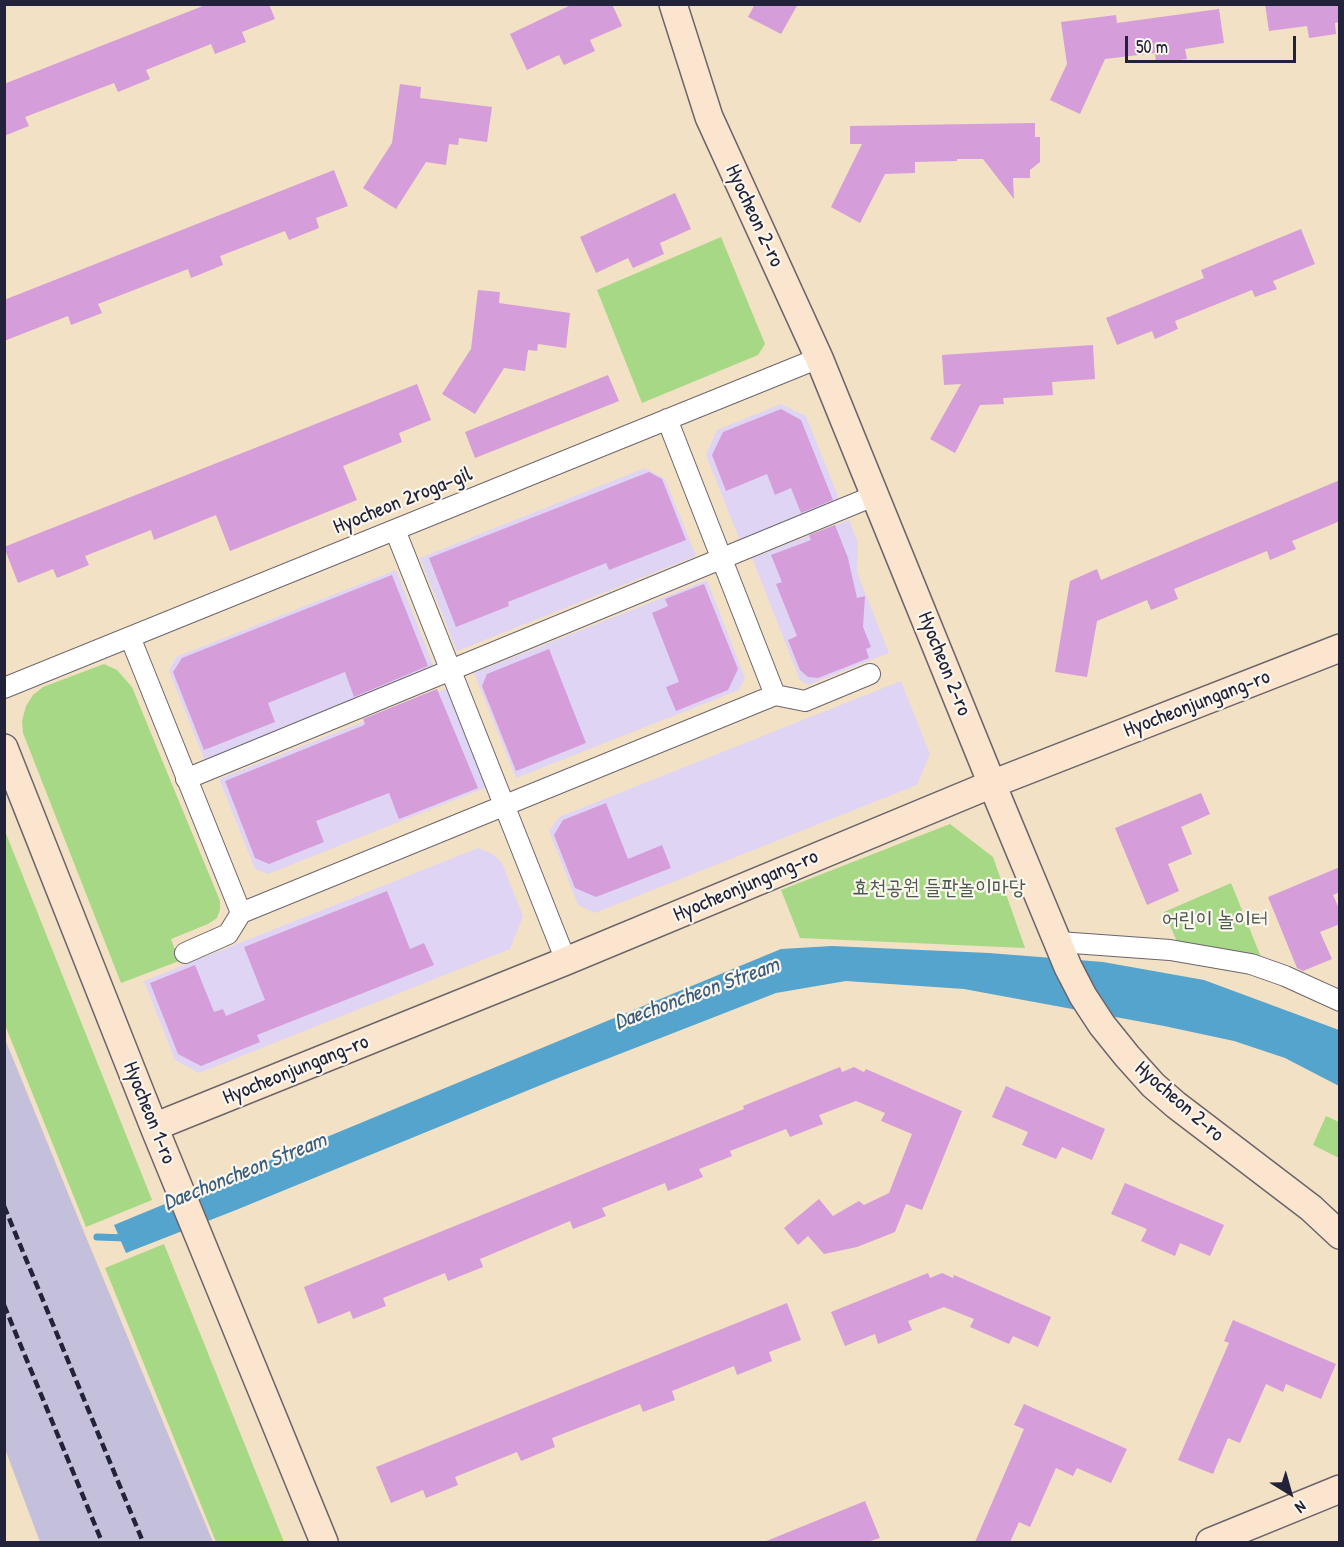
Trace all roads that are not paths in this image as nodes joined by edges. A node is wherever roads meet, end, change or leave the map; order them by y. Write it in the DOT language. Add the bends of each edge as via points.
graph roads {
  1 [pos="673,4"];
  2 [pos="819,358"];
  3 [pos="668,419"];
  4 [pos="876,495"];
  5 [pos="395,530"];
  6 [pos="723,558"];
  7 [pos="129,637"];
  8 [pos="1340,648"];
  9 [pos="452,669"];
  10 [pos="870,674"];
  11 [pos="4,688"];
  12 [pos="775,695"];
  13 [pos="4,748"];
  14 [pos="186,778"];
  15 [pos="992,784"];
  16 [pos="505,805"];
  17 [pos="241,913"];
  18 [pos="1059,942"];
  19 [pos="185,952"];
  20 [pos="566,961"];
  21 [pos="1340,1001"];
  22 [pos="154,1127"];
  23 [pos="1340,1235"];
  24 [pos="1340,1489"];
  25 [pos="324,1542"];
  26 [pos="1209,1542"];
  1 -- 2 [label="street, Hyocheon 2-ro" via="709,117"];
  2 -- 3 [label="street, Hyocheon 2roga-gil"];
  2 -- 4 [label="street, Hyocheon 2-ro"];
  3 -- 5 [label="street, Hyocheon 2roga-gil"];
  3 -- 6 [label="street"];
  4 -- 6 [label="street"];
  4 -- 15 [label="street, Hyocheon 2-ro"];
  5 -- 7 [label="street, Hyocheon 2roga-gil"];
  5 -- 9 [label="street"];
  6 -- 9 [label="street"];
  6 -- 12 [label="street"];
  7 -- 11 [label="street, Hyocheon 2roga-gil"];
  7 -- 14 [label="street"];
  8 -- 15 [label="street, Hyocheonjungang-ro"];
  9 -- 14 [label="street"];
  9 -- 16 [label="street"];
  10 -- 12 [label="street" via="805,701"];
  12 -- 16 [label="street"];
  13 -- 22 [label="street, Hyocheon 1-ro"];
  14 -- 17 [label="street"];
  15 -- 18 [label="street, Hyocheon 2-ro"];
  15 -- 20 [label="street, Hyocheonjungang-ro"];
  16 -- 17 [label="street"];
  16 -- 20 [label="street"];
  17 -- 19 [label="street" via="228,934"];
  18 -- 21 [label="street" via="1170,950 1251,964"];
  18 -- 23 [label="street, Hyocheon 2-ro" via="1083,996 1102,1025 1153,1085"];
  20 -- 22 [label="street, Hyocheonjungang-ro"];
  22 -- 25 [label="street, Hyocheon 1-ro"];
  24 -- 26 [label="street"];
}
